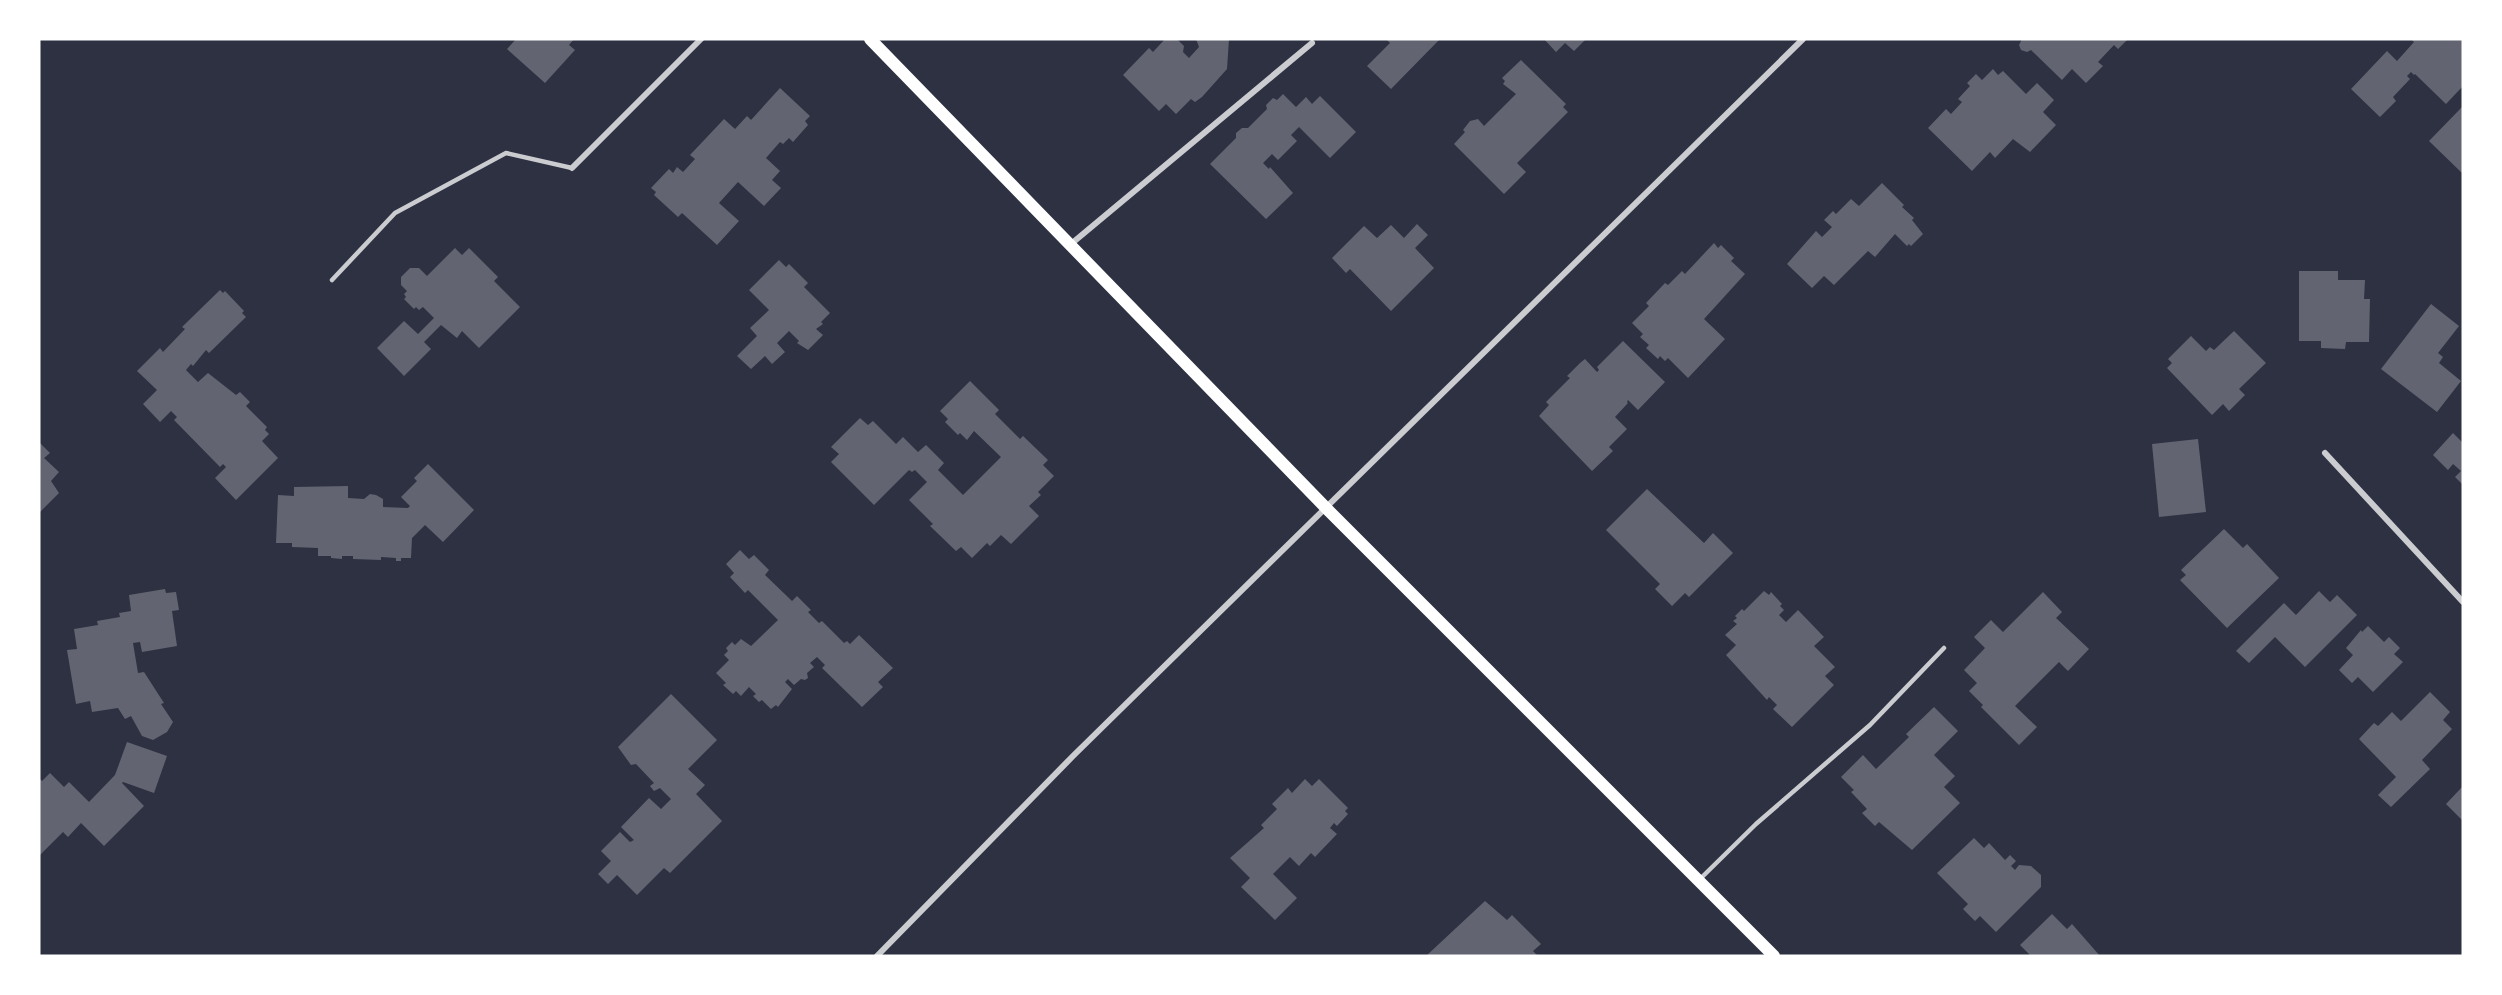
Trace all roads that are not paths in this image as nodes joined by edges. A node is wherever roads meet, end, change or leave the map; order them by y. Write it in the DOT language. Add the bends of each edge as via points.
graph roads {
  1 [pos="701,39"];
  2 [pos="870,39"];
  3 [pos="1803,39"];
  4 [pos="1312,43"];
  5 [pos="573,168"];
  6 [pos="1071,244"];
  7 [pos="332,280"];
  8 [pos="2325,453"];
  9 [pos="1326,508"];
  10 [pos="2463,602"];
  11 [pos="1944,648"];
  12 [pos="1699,880"];
  13 [pos="877,956"];
  14 [pos="1774,956"];
  1 -- 5 [label="street"];
  2 -- 6 [label="main road"];
  3 -- 9 [label="street"];
  4 -- 6 [label="street"];
  5 -- 7 [label="lane" via="506,153 395,213"];
  6 -- 9 [label="main road"];
  8 -- 10 [label="street"];
  9 -- 12 [label="main road"];
  9 -- 13 [label="street"];
  11 -- 12 [label="lane" via="1870,724"];
  12 -- 14 [label="main road"];
}
